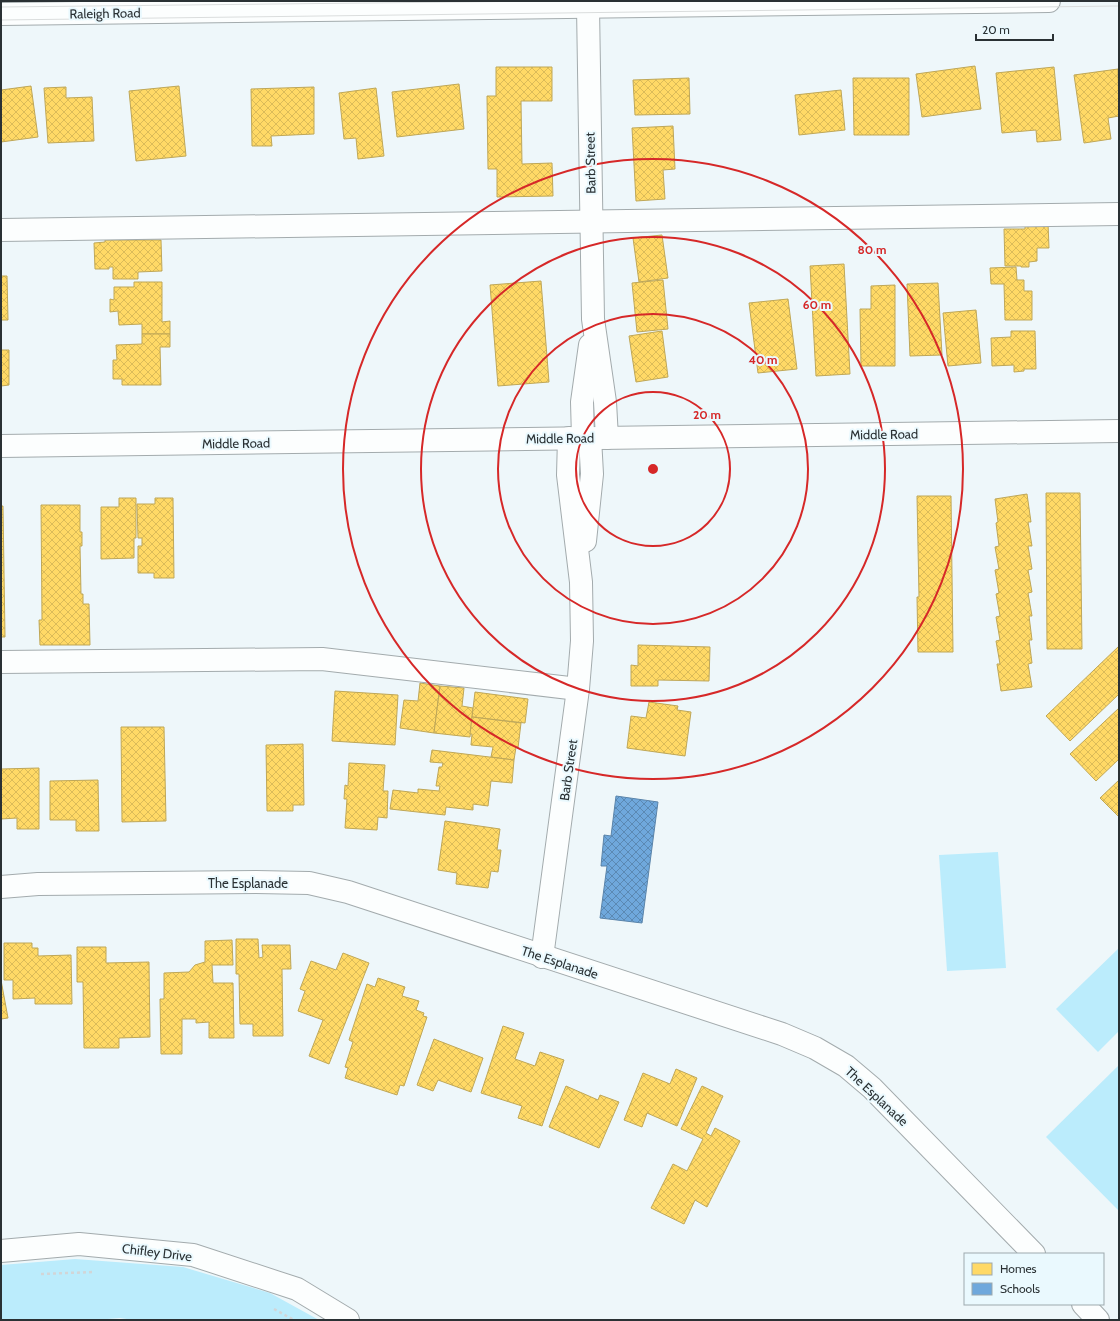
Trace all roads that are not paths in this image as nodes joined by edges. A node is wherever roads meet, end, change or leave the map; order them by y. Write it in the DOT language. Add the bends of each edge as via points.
graph roads {
  1 [pos="1049,1"];
  2 [pos="334,5"];
  3 [pos="588,7"];
  4 [pos="1,14"];
  5 [pos="1119,214"];
  6 [pos="591,221"];
  7 [pos="1,230"];
  8 [pos="1119,431"];
  9 [pos="587,438"];
  10 [pos="1,446"];
  11 [pos="1,662"];
  12 [pos="578,689"];
  13 [pos="1,887"];
  14 [pos="542,957"];
  15 [pos="1,1251"];
  16 [pos="1033,1253"];
  17 [pos="1084,1305"];
  18 [pos="348,1320"];
  19 [pos="1098,1320"];
  1 -- 3 [label="street, Raleigh Road"];
  2 -- 3 [label="street, Raleigh Road"];
  2 -- 4 [label="street, Raleigh Road"];
  3 -- 6 [label="street, Barb Street"];
  5 -- 6 [label="street"];
  6 -- 7 [label="street"];
  6 -- 9 [label="street, Barb Street" via="593,319 605,402"];
  8 -- 9 [label="street, Middle Road"];
  9 -- 10 [label="street, Middle Road"];
  9 -- 12 [label="street, Barb Street" via="568,475 581,582 582,641"];
  11 -- 12 [label="street" via="322,659"];
  12 -- 14 [label="street, Barb Street"];
  13 -- 14 [label="street, The Esplanade" via="158,882 309,884 348,892"];
  14 -- 16 [label="street, The Esplanade" via="782,1034 815,1048 846,1066 872,1088"];
  15 -- 18 [label="street, Chifley Drive" via="79,1244 193,1255 296,1289"];
  17 -- 19 [label="street"];
}
